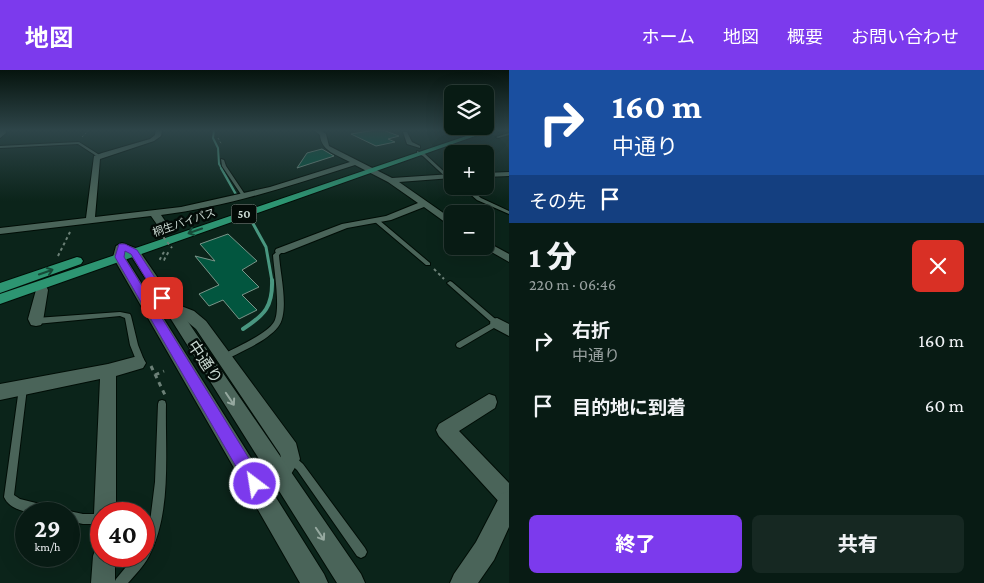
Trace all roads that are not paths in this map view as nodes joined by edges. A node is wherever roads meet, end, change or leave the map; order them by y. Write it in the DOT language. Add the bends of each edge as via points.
graph roads {
  1 [pos="96,154"];
  2 [pos="106,154"];
  3 [pos="339,154"];
  4 [pos="404,154"];
  5 [pos="423,154"];
  6 [pos="99,156"];
  7 [pos="222,160"];
  8 [pos="362,166"];
  9 [pos="444,172"];
  10 [pos="509,174"];
  11 [pos="494,175"];
  12 [pos="444,178"];
  13 [pos="391,180"];
  14 [pos="474,195"];
  15 [pos="240,196"];
  16 [pos="425,204"];
  17 [pos="509,213"];
  18 [pos="156,214"];
  19 [pos="444,217"];
  20 [pos="90,221"];
  21 [pos="377,221"];
  22 [pos="0,231"];
  23 [pos="167,231"];
  24 [pos="494,250"];
  25 [pos="280,251"];
  26 [pos="125,252"];
  27 [pos="509,260"];
  28 [pos="428,264"];
  29 [pos="450,283"];
  30 [pos="40,285"];
  31 [pos="0,288"];
  32 [pos="0,300"];
  33 [pos="168,306"];
  34 [pos="36,321"];
  35 [pos="503,327"];
  36 [pos="460,345"];
  37 [pos="223,358"];
  38 [pos="138,363"];
  39 [pos="108,371"];
  40 [pos="23,388"];
  41 [pos="0,392"];
  42 [pos="165,402"];
  43 [pos="489,402"];
  44 [pos="291,458"];
  45 [pos="280,474"];
  46 [pos="509,498"];
  47 [pos="15,502"];
  48 [pos="105,502"];
  49 [pos="509,502"];
  50 [pos="155,519"];
  51 [pos="361,552"];
  52 [pos="104,567"];
  53 [pos="134,567"];
  54 [pos="103,583"];
  55 [pos="120,583"];
  56 [pos="315,583"];
  57 [pos="352,583"];
  58 [pos="462,583"];
  1 -- 6 [label="lane"];
  2 -- 6 [label="street"];
  3 -- 8 [label="street"];
  4 -- 8 [label="highway, 桐生バイパス / 50"];
  5 -- 9 [label="lane"];
  6 -- 20 [label="street"];
  7 -- 15 [label="lane"];
  8 -- 13 [label="street"];
  8 -- 15 [label="street"];
  8 -- 23 [label="highway, 桐生バイパス / 50"];
  8 -- 26 [label="highway, 桐生バイパス / 50, one-way"];
  10 -- 11 [label="street"];
  12 -- 13 [label="street"];
  13 -- 16 [label="street"];
  14 -- 17 [label="lane"];
  15 -- 18 [label="street"];
  16 -- 19 [label="street"];
  16 -- 21 [label="street"];
  18 -- 20 [label="street"];
  18 -- 23 [label="street"];
  20 -- 22 [label="street"];
  21 -- 25 [label="street" via="345,226"];
  21 -- 28 [label="lane"];
  23 -- 26 [label="highway, 桐生バイパス / 50"];
  24 -- 27 [label="street"];
  25 -- 37 [label="lane" via="276,255 278,321 269,331"];
  26 -- 30 [label="highway, 桐生バイパス / 50"];
  31 -- 26 [label="highway, 桐生バイパス / 50, one-way"];
  26 -- 33 [label="street, 中通り"];
  26 -- 56 [label="street, 中通り"];
  29 -- 35 [label="lane"];
  30 -- 32 [label="highway, 桐生バイパス / 50"];
  30 -- 34 [label="street" via="42,290"];
  33 -- 37 [label="street" via="197,321"];
  33 -- 45 [label="street, 中通り, one-way"];
  34 -- 38 [label="lane" via="128,316 140,360"];
  35 -- 36 [label="lane"];
  37 -- 44 [label="street" via="289,450"];
  38 -- 39 [label="street"];
  39 -- 40 [label="street"];
  39 -- 48 [label="street"];
  40 -- 41 [label="street"];
  40 -- 47 [label="lane" via="9,497"];
  42 -- 50 [label="lane"];
  43 -- 46 [label="street" via="445,430"];
  44 -- 45 [label="street"];
  44 -- 51 [label="lane"];
  45 -- 57 [label="street, 中通り, one-way"];
  49 -- 58 [label="street" via="484,551"];
  52 -- 54 [label="street"];
  53 -- 55 [label="lane"];
}
